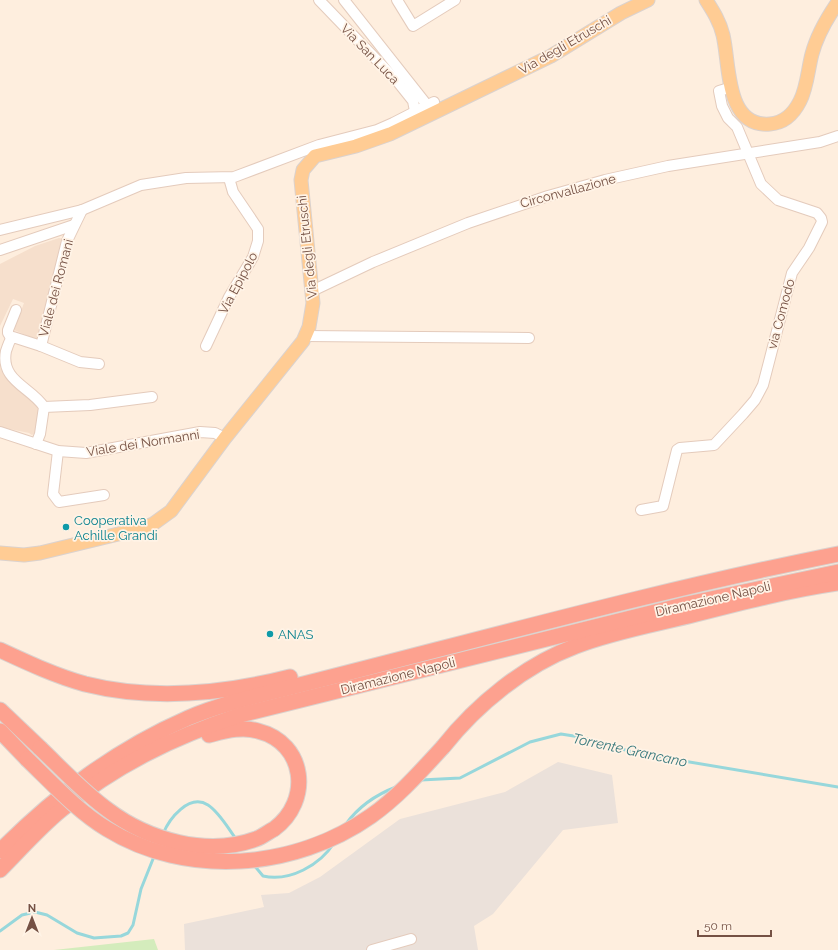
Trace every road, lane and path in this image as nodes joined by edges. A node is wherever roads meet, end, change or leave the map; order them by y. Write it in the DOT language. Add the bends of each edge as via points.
graph roads {
  1 [pos="319,0"];
  2 [pos="344,0"];
  3 [pos="397,0"];
  4 [pos="455,0"];
  5 [pos="648,0"];
  6 [pos="706,0"];
  7 [pos="838,2"];
  8 [pos="732,87"];
  9 [pos="415,111"];
  10 [pos="838,136"];
  11 [pos="748,153"];
  12 [pos="307,155"];
  13 [pos="229,178"];
  14 [pos="82,210"];
  15 [pos="74,225"];
  16 [pos="0,230"];
  17 [pos="0,250"];
  18 [pos="312,291"];
  19 [pos="16,310"];
  20 [pos="11,338"];
  21 [pos="529,338"];
  22 [pos="304,339"];
  23 [pos="471,344"];
  24 [pos="41,346"];
  25 [pos="206,346"];
  26 [pos="99,364"];
  27 [pos="152,397"];
  28 [pos="44,407"];
  29 [pos="0,432"];
  30 [pos="225,438"];
  31 [pos="36,444"];
  32 [pos="58,451"];
  33 [pos="104,494"];
  34 [pos="641,510"];
  35 [pos="838,547"];
  36 [pos="0,553"];
  37 [pos="838,554"];
  38 [pos="838,572"];
  39 [pos="838,583"];
  40 [pos="0,650"];
  41 [pos="0,710"];
  42 [pos="0,731"];
  43 [pos="129,763"];
  44 [pos="0,851"];
  45 [pos="0,870"];
  46 [pos="411,939"];
  47 [pos="372,950"];
  1 -- 9 [label="street, Via San Luca" via="402,86 413,101"];
  2 -- 9 [label="street" via="430,104"];
  3 -- 4 [label="street" via="413,26"];
  5 -- 12 [label="main road, Via degli Etruschi" via="621,12 551,56 414,123 370,141"];
  6 -- 8 [label="main road" via="721,26"];
  7 -- 8 [label="main road" via="815,43 801,100 787,118 767,125 750,120 735,104"];
  8 -- 11 [label="street, via Comodo" via="719,91 722,106 728,118 737,127"];
  9 -- 12 [label="street" via="377,130"];
  10 -- 11 [label="street, Circonvallazione" via="820,142"];
  11 -- 18 [label="street, Circonvallazione" via="668,166 605,180 504,209 373,262"];
  11 -- 34 [label="street, via Comodo" via="761,184 778,200 817,212 822,222 792,273 763,385 755,400 714,445 677,450 663,506"];
  12 -- 13 [label="street"];
  12 -- 18 [label="main road, Via degli Etruschi" via="301,180"];
  13 -- 14 [label="street" via="186,178 141,185"];
  13 -- 25 [label="street, Via Epipolo" via="233,192 258,229 258,241 253,257 229,297"];
  14 -- 15 [label="street, Viale dei Romani"];
  14 -- 16 [label="street"];
  15 -- 17 [label="street"];
  15 -- 24 [label="street, Viale dei Romani" via="66,241"];
  18 -- 22 [label="main road, Via degli Etruschi" via="314,303"];
  19 -- 20 [label="street" via="8,330"];
  20 -- 24 [label="street, Viale dei Romani" via="17,337"];
  20 -- 28 [label="street" via="6,359 8,373"];
  21 -- 22 [label="street"];
  22 -- 23 [label="street"];
  22 -- 30 [label="main road, Via degli Etruschi"];
  24 -- 26 [label="street, Viale dei Romani" via="80,362"];
  27 -- 28 [label="street" via="96,405"];
  28 -- 31 [label="street"];
  29 -- 31 [label="street, Viale dei Normanni"];
  30 -- 32 [label="street, Viale dei Normanni" via="215,433 200,432 86,453"];
  30 -- 36 [label="main road, Via degli Etruschi" via="171,511 153,524 40,553"];
  31 -- 32 [label="street, Viale dei Normanni"];
  32 -- 33 [label="street" via="53,494 59,502"];
  35 -- 40 [label="highway" via="654,587 284,679 211,691 170,695 130,692 85,684"];
  37 -- 44 [label="highway, Diramazione Napoli" via="656,595 277,690 188,718 106,762 51,801"];
  38 -- 43 [label="highway, Diramazione Napoli" via="694,603 240,715 169,741"];
  39 -- 42 [label="highway, bridge" via="642,627 577,646 522,675 495,694 453,734 393,799 352,827 318,844 255,860 197,861 166,855 124,838 95,821 26,759"];
  41 -- 43 [label="highway, bridge" via="107,809 130,825 158,836 189,844 240,844 257,839 274,829 286,818 296,802 299,780 295,762 288,749 266,733 246,729 227,730"];
  43 -- 45 [label="highway, Diramazione Napoli" via="95,784 61,810"];
  46 -- 47 [label="street"];
}
